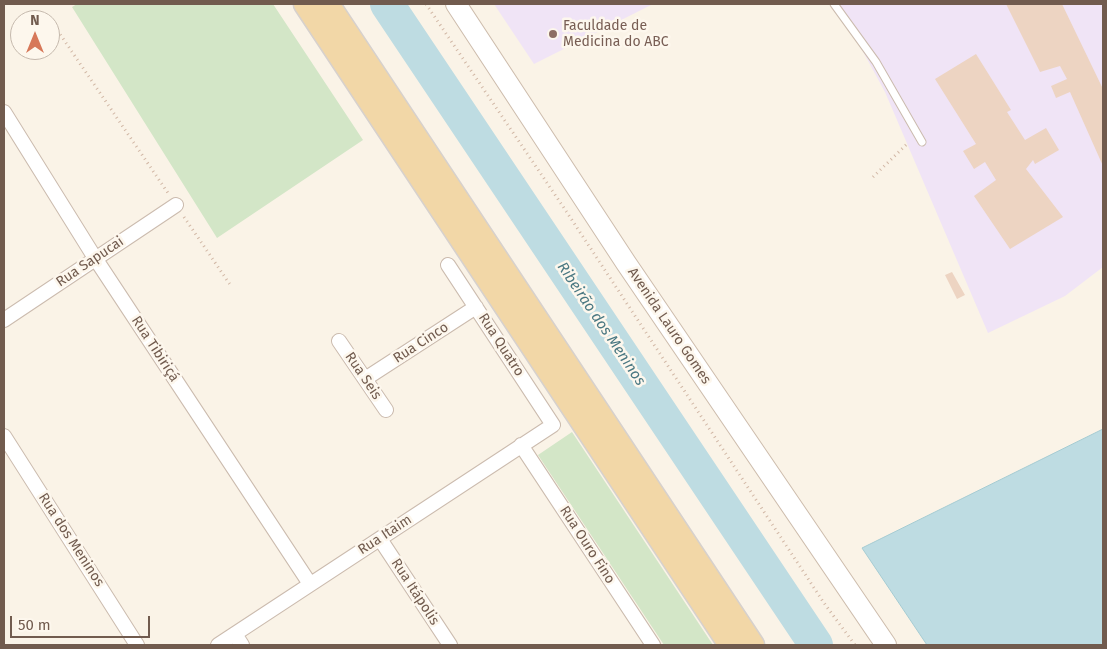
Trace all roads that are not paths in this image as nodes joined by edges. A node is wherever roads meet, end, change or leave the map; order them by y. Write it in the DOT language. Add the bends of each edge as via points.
graph roads {
  1 [pos="305,4"];
  2 [pos="328,4"];
  3 [pos="456,4"];
  4 [pos="834,4"];
  5 [pos="4,112"];
  6 [pos="922,142"];
  7 [pos="176,205"];
  8 [pos="95,258"];
  9 [pos="448,265"];
  10 [pos="476,307"];
  11 [pos="4,320"];
  12 [pos="340,341"];
  13 [pos="365,379"];
  14 [pos="386,410"];
  15 [pos="553,425"];
  16 [pos="4,436"];
  17 [pos="521,445"];
  18 [pos="380,539"];
  19 [pos="310,584"];
  20 [pos="239,640"];
  21 [pos="137,645"];
  22 [pos="218,645"];
  23 [pos="450,645"];
  24 [pos="653,645"];
  25 [pos="730,645"];
  26 [pos="753,645"];
  27 [pos="886,645"];
  1 -- 25 [label="main road"];
  2 -- 26 [label="main road"];
  3 -- 27 [label="main road, Avenida Lauro Gomes" via="631,271"];
  4 -- 6 [label="lane" via="876,62"];
  5 -- 8 [label="street, Rua Tibiriçá"];
  7 -- 8 [label="street, Rua Sapucai"];
  8 -- 11 [label="street, Rua Sapucai"];
  8 -- 19 [label="street, Rua Tibiriçá"];
  9 -- 10 [label="street, Rua Quatro"];
  10 -- 13 [label="street, Rua Cinco"];
  10 -- 15 [label="street, Rua Quatro"];
  12 -- 13 [label="street, Rua Seis"];
  13 -- 14 [label="street, Rua Seis"];
  15 -- 17 [label="street, Rua Itaim"];
  16 -- 21 [label="street, Rua dos Meninos"];
  17 -- 18 [label="street, Rua Itaim"];
  17 -- 24 [label="street, Rua Ouro Fino"];
  18 -- 19 [label="street, Rua Itaim"];
  18 -- 23 [label="street, Rua Itápolis"];
  19 -- 20 [label="street, Rua Itaim"];
  20 -- 22 [label="street, Rua Itaim"];
}
